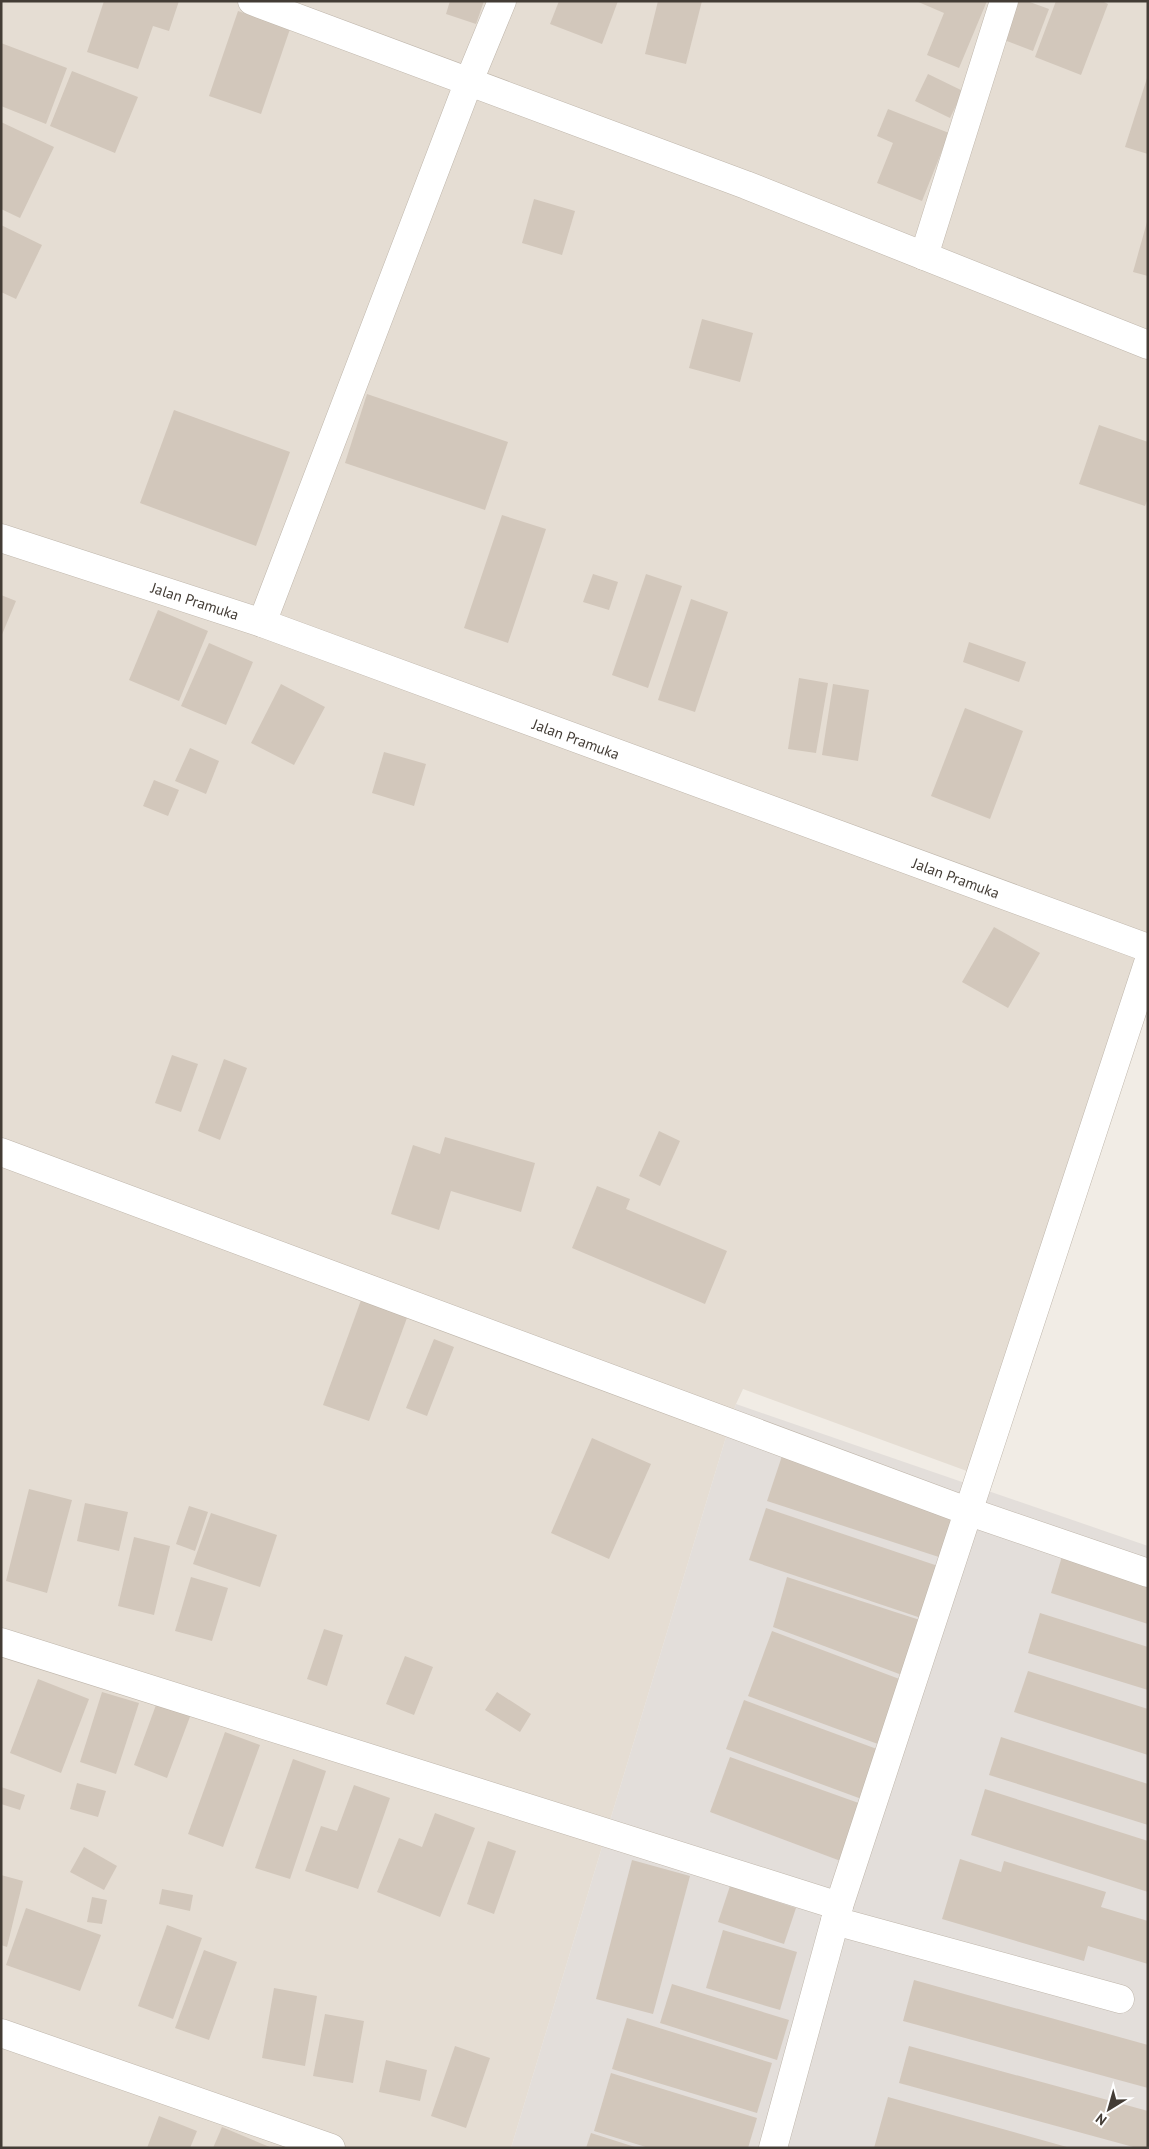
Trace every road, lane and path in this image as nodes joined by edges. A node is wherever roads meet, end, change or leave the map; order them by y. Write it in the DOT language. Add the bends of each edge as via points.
graph roads {
  1 [pos="252,1"];
  2 [pos="502,1"];
  3 [pos="1004,1"];
  4 [pos="469,81"];
  5 [pos="924,256"];
  6 [pos="1148,345"];
  7 [pos="1,538"];
  8 [pos="262,623"];
  9 [pos="1148,948"];
  10 [pos="1148,963"];
  11 [pos="1,1152"];
  12 [pos="967,1511"];
  13 [pos="1148,1573"];
  14 [pos="1,1642"];
  15 [pos="837,1913"];
  16 [pos="1120,1999"];
  17 [pos="1,2034"];
  18 [pos="331,2148"];
  19 [pos="773,2148"];
  1 -- 4 [label="street"];
  2 -- 4 [label="street"];
  3 -- 5 [label="street"];
  4 -- 5 [label="street"];
  4 -- 8 [label="street"];
  5 -- 6 [label="street"];
  7 -- 8 [label="street, Jalan Pramuka"];
  8 -- 9 [label="street, Jalan Pramuka"];
  10 -- 12 [label="street"];
  11 -- 12 [label="street"];
  12 -- 13 [label="street"];
  12 -- 15 [label="street"];
  14 -- 15 [label="street"];
  15 -- 16 [label="street"];
  15 -- 19 [label="street"];
  17 -- 18 [label="street"];
}
